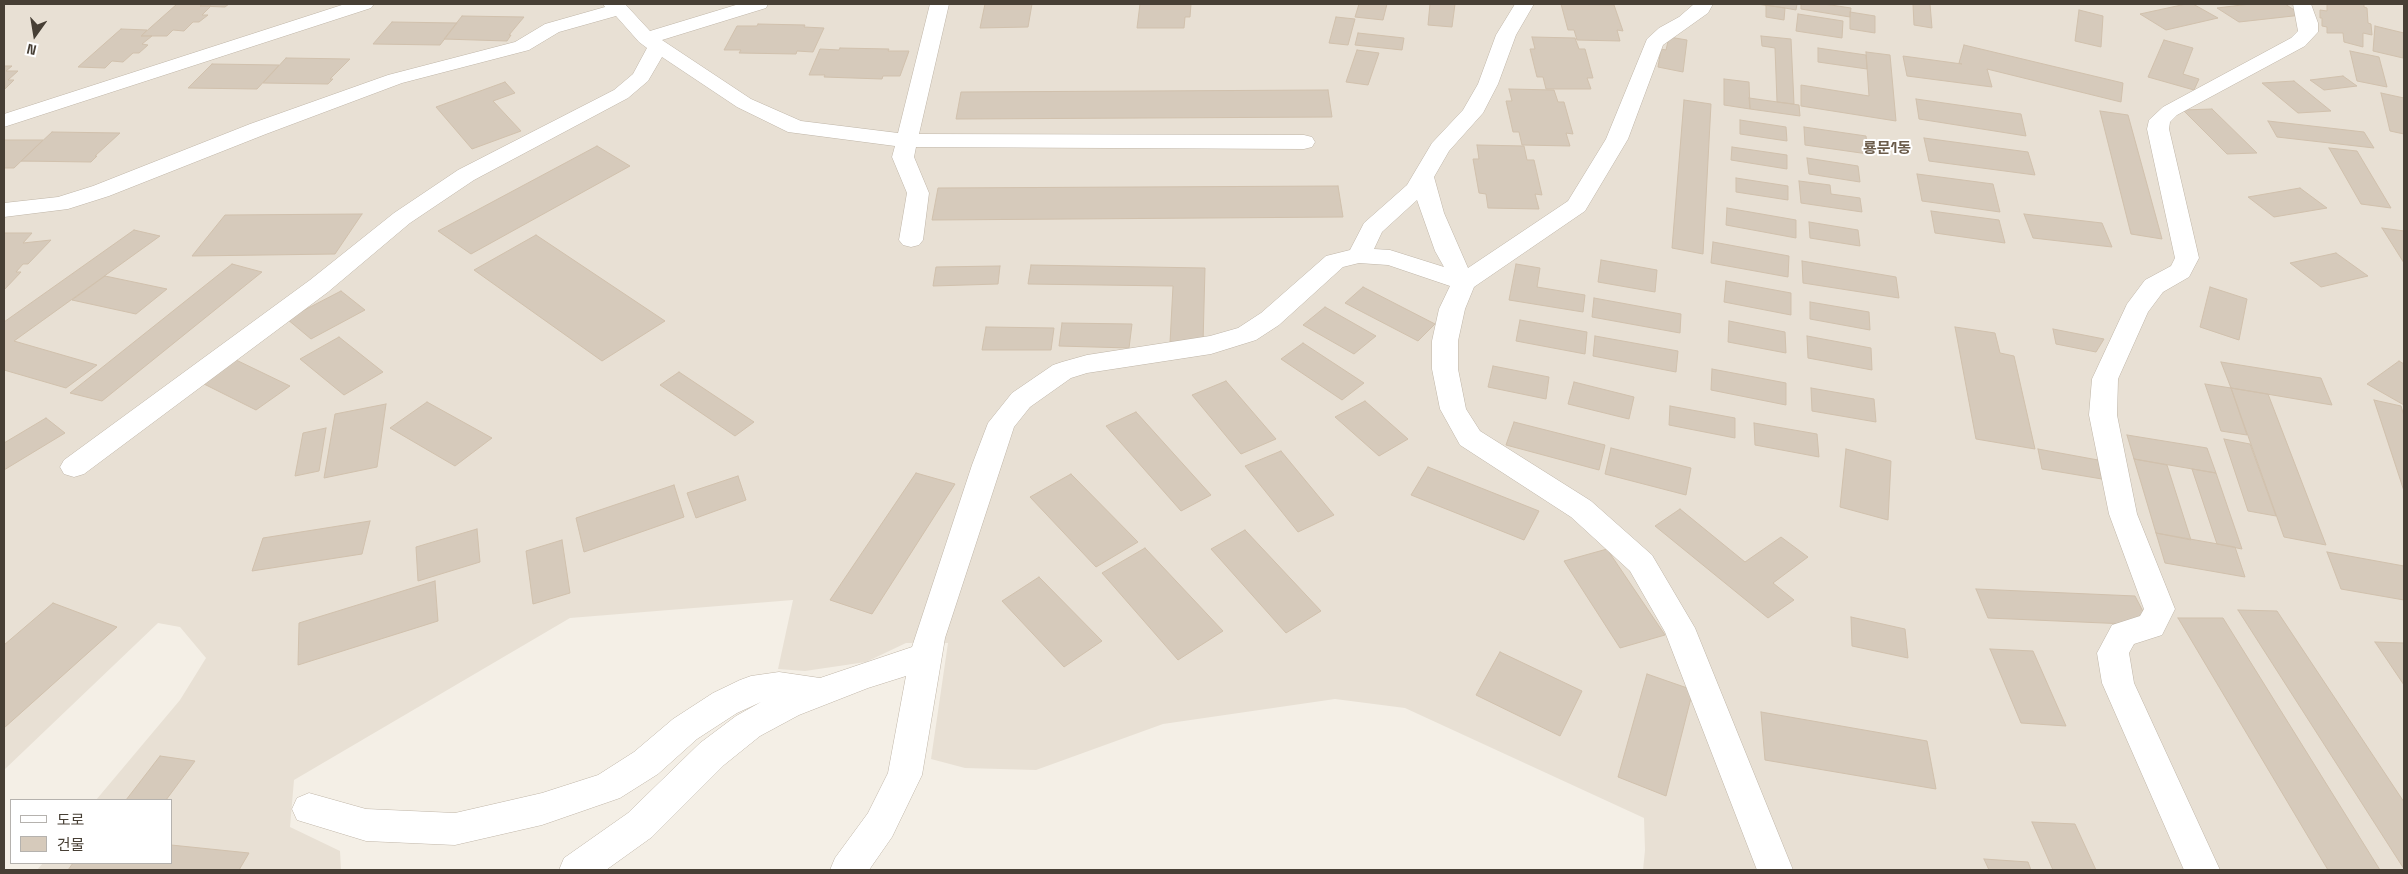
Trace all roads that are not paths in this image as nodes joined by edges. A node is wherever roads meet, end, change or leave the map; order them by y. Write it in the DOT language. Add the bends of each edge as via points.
graph roads {
  1 [pos="364,4"];
  2 [pos="759,4"];
  3 [pos="940,4"];
  4 [pos="1524,4"];
  5 [pos="1703,4"];
  6 [pos="2302,4"];
  7 [pos="616,6"];
  8 [pos="652,42"];
  9 [pos="4,121"];
  10 [pos="906,140"];
  11 [pos="1304,142"];
  12 [pos="1423,176"];
  13 [pos="4,210"];
  14 [pos="911,240"];
  15 [pos="1359,255"];
  16 [pos="1464,282"];
  17 [pos="74,467"];
  18 [pos="926,656"];
  19 [pos="822,692"];
  20 [pos="309,808"];
  21 [pos="577,870"];
  22 [pos="848,870"];
  23 [pos="1776,870"];
  24 [pos="2202,870"];
  1 -- 9 [label="street"];
  2 -- 8 [label="street"];
  3 -- 10 [label="street"];
  4 -- 12 [label="street" via="1506,35 1488,84 1472,114 1440,148"];
  5 -- 16 [label="street" via="1686,21 1654,42 1616,139 1577,206"];
  6 -- 24 [label="street" via="2308,32 2298,42 2170,111 2160,120 2158,129 2187,258 2180,271 2154,286 2136,310 2105,379 2103,415 2123,514 2160,609 2151,626 2123,634 2113,653 2118,683"];
  7 -- 8 [label="street"];
  7 -- 13 [label="street" via="552,28 522,46 395,79 93,193 60,204"];
  8 -- 10 [label="street" via="744,103 796,127 884,140"];
  8 -- 17 [label="street" via="640,77 622,94 466,175 402,218 319,286"];
  10 -- 11 [label="street"];
  10 -- 14 [label="street" via="903,157 918,193"];
  12 -- 15 [label="street" via="1416,189 1372,228"];
  12 -- 16 [label="street" via="1432,213"];
  15 -- 16 [label="street" via="1390,258"];
  15 -- 18 [label="street" via="1335,261 1270,319 1247,334 1211,345 1079,366 1062,371 1021,400 1002,423 986,465 929,638"];
  16 -- 23 [label="street" via="1452,308 1446,341 1445,369 1453,409 1470,438 1581,508 1641,563 1679,628"];
  18 -- 19 [label="street"];
  18 -- 22 [label="street" via="905,775 880,825"];
  19 -- 20 [label="street" via="779,686 752,690 685,729 646,763 608,787 542,810 455,829 366,825"];
  19 -- 21 [label="street" via="787,705 748,726 712,754 640,825"];
}
